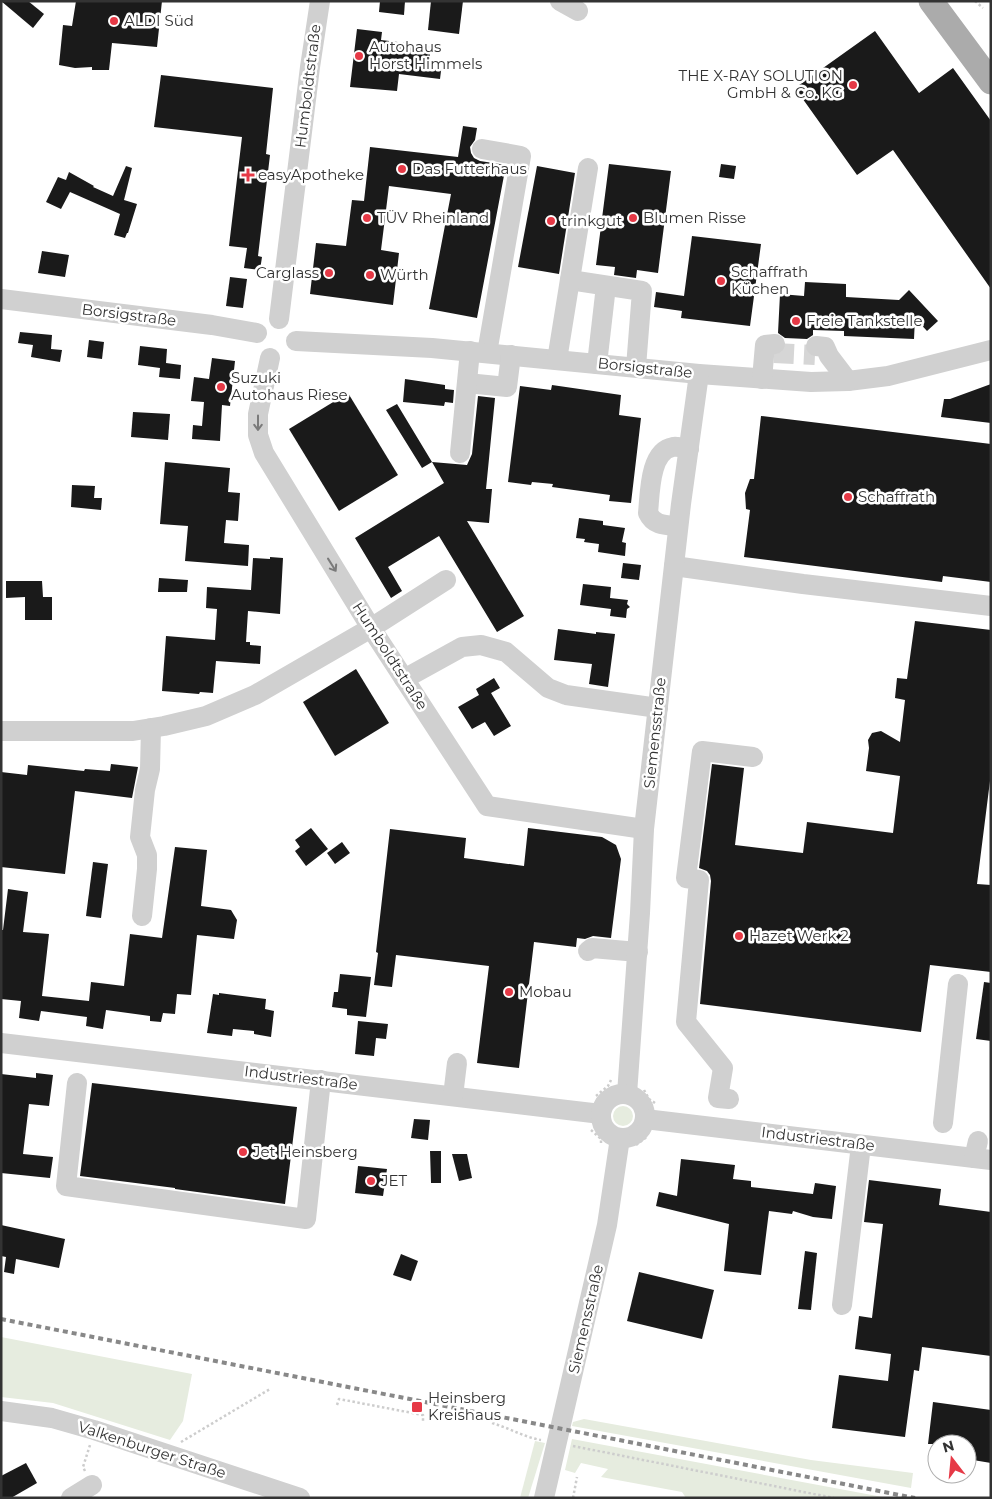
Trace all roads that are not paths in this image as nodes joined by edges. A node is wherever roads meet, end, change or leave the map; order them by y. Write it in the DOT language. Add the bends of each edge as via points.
graph roads {
  1 [pos="320,1"];
  2 [pos="560,1"];
  3 [pos="931,1"];
  4 [pos="578,11"];
  5 [pos="991,82"];
  6 [pos="482,149"];
  7 [pos="588,168"];
  8 [pos="570,280"];
  9 [pos="606,286"];
  10 [pos="1,300"];
  11 [pos="279,319"];
  12 [pos="257,332"];
  13 [pos="296,341"];
  14 [pos="771,350"];
  15 [pos="991,350"];
  16 [pos="478,352"];
  17 [pos="820,352"];
  18 [pos="511,355"];
  19 [pos="270,358"];
  20 [pos="557,360"];
  21 [pos="597,364"];
  22 [pos="636,368"];
  23 [pos="699,374"];
  24 [pos="762,380"];
  25 [pos="848,381"];
  26 [pos="466,383"];
  27 [pos="688,449"];
  28 [pos="460,453"];
  29 [pos="678,526"];
  30 [pos="674,566"];
  31 [pos="446,580"];
  32 [pos="991,606"];
  33 [pos="371,628"];
  34 [pos="404,679"];
  35 [pos="658,708"];
  36 [pos="151,728"];
  37 [pos="1,731"];
  38 [pos="752,757"];
  39 [pos="644,829"];
  40 [pos="142,916"];
  41 [pos="588,951"];
  42 [pos="638,952"];
  43 [pos="958,984"];
  44 [pos="1,1043"];
  45 [pos="457,1063"];
  46 [pos="321,1080"];
  47 [pos="77,1083"];
  48 [pos="627,1094"];
  49 [pos="453,1096"];
  50 [pos="729,1099"];
  51 [pos="601,1114"];
  52 [pos="646,1119"];
  53 [pos="620,1138"];
  54 [pos="861,1144"];
  55 [pos="981,1153"];
  56 [pos="939,1154"];
  57 [pos="842,1305"];
  58 [pos="1,1411"];
  59 [pos="92,1485"];
  60 [pos="70,1498"];
  61 [pos="300,1498"];
  62 [pos="544,1498"];
  1 -- 11 [label="street, Humboldtstraße"];
  2 -- 4 [label="street"];
  3 -- 5 [label="main road"];
  6 -- 16 [label="street" via="521,156"];
  7 -- 8 [label="street"];
  8 -- 9 [label="street"];
  8 -- 20 [label="street"];
  9 -- 21 [label="street"];
  9 -- 22 [label="street" via="642,291"];
  10 -- 12 [label="street, Borsigstraße"];
  11 -- 12 [label="street" via="266,322"];
  11 -- 13 [label="street" via="294,329"];
  12 -- 19 [label="street" via="257,345"];
  13 -- 16 [label="street, Borsigstraße"];
  13 -- 19 [label="street" via="287,355"];
  14 -- 24 [label="street"];
  15 -- 25 [label="street, Borsigstraße" via="888,376"];
  16 -- 18 [label="street, Borsigstraße"];
  16 -- 26 [label="street"];
  17 -- 25 [label="street"];
  18 -- 20 [label="street, Borsigstraße"];
  18 -- 26 [label="street" via="507,387"];
  19 -- 33 [label="street, Humboldtstraße, one-way" via="258,414 258,435 264,453"];
  20 -- 21 [label="street, Borsigstraße"];
  21 -- 22 [label="street, Borsigstraße"];
  22 -- 23 [label="street, Borsigstraße"];
  23 -- 24 [label="street, Borsigstraße"];
  23 -- 27 [label="street, Siemensstraße"];
  24 -- 25 [label="street, Borsigstraße"];
  26 -- 28 [label="street"];
  27 -- 29 [label="street, Siemensstraße"];
  27 -- 29 [label="street" via="673,447 665,451 655,462 653,471 648,514 658,524"];
  29 -- 30 [label="street, Siemensstraße"];
  30 -- 32 [label="street"];
  30 -- 35 [label="street, Siemensstraße"];
  31 -- 33 [label="street"];
  33 -- 34 [label="street, Humboldtstraße"];
  33 -- 36 [label="street" via="256,695 206,716"];
  34 -- 35 [label="street" via="462,646 481,645 506,652 548,688 566,695"];
  34 -- 39 [label="street, Humboldtstraße" via="487,806"];
  35 -- 39 [label="street, Siemensstraße"];
  36 -- 37 [label="street" via="133,731"];
  36 -- 40 [label="street" via="150,769 140,838 147,855"];
  38 -- 50 [label="street" via="702,751 686,878 699,880 686,1022 722,1068 718,1098"];
  39 -- 42 [label="street, Siemensstraße"];
  41 -- 42 [label="street" via="592,948"];
  42 -- 48 [label="street, Siemensstraße"];
  43 -- 56 [label="street" via="935,1122"];
  44 -- 46 [label="street, Industriestraße"];
  45 -- 49 [label="street"];
  46 -- 47 [label="street" via="306,1219 66,1186"];
  46 -- 49 [label="street, Industriestraße"];
  48 -- 51 [label="street" via="615,1096 605,1103"];
  48 -- 52 [label="street" via="641,1103"];
  49 -- 51 [label="street, Industriestraße"];
  51 -- 53 [label="street" via="603,1125 610,1134"];
  52 -- 53 [label="street" via="641,1130 632,1137"];
  52 -- 54 [label="street, Industriestraße"];
  53 -- 62 [label="street, Siemensstraße" via="607,1225"];
  54 -- 56 [label="street, Industriestraße"];
  54 -- 57 [label="street"];
  55 -- 56 [label="street, Industriestraße"];
  58 -- 61 [label="street, Valkenburger Straße" via="52,1418 94,1430"];
  59 -- 60 [label="street"];
}
